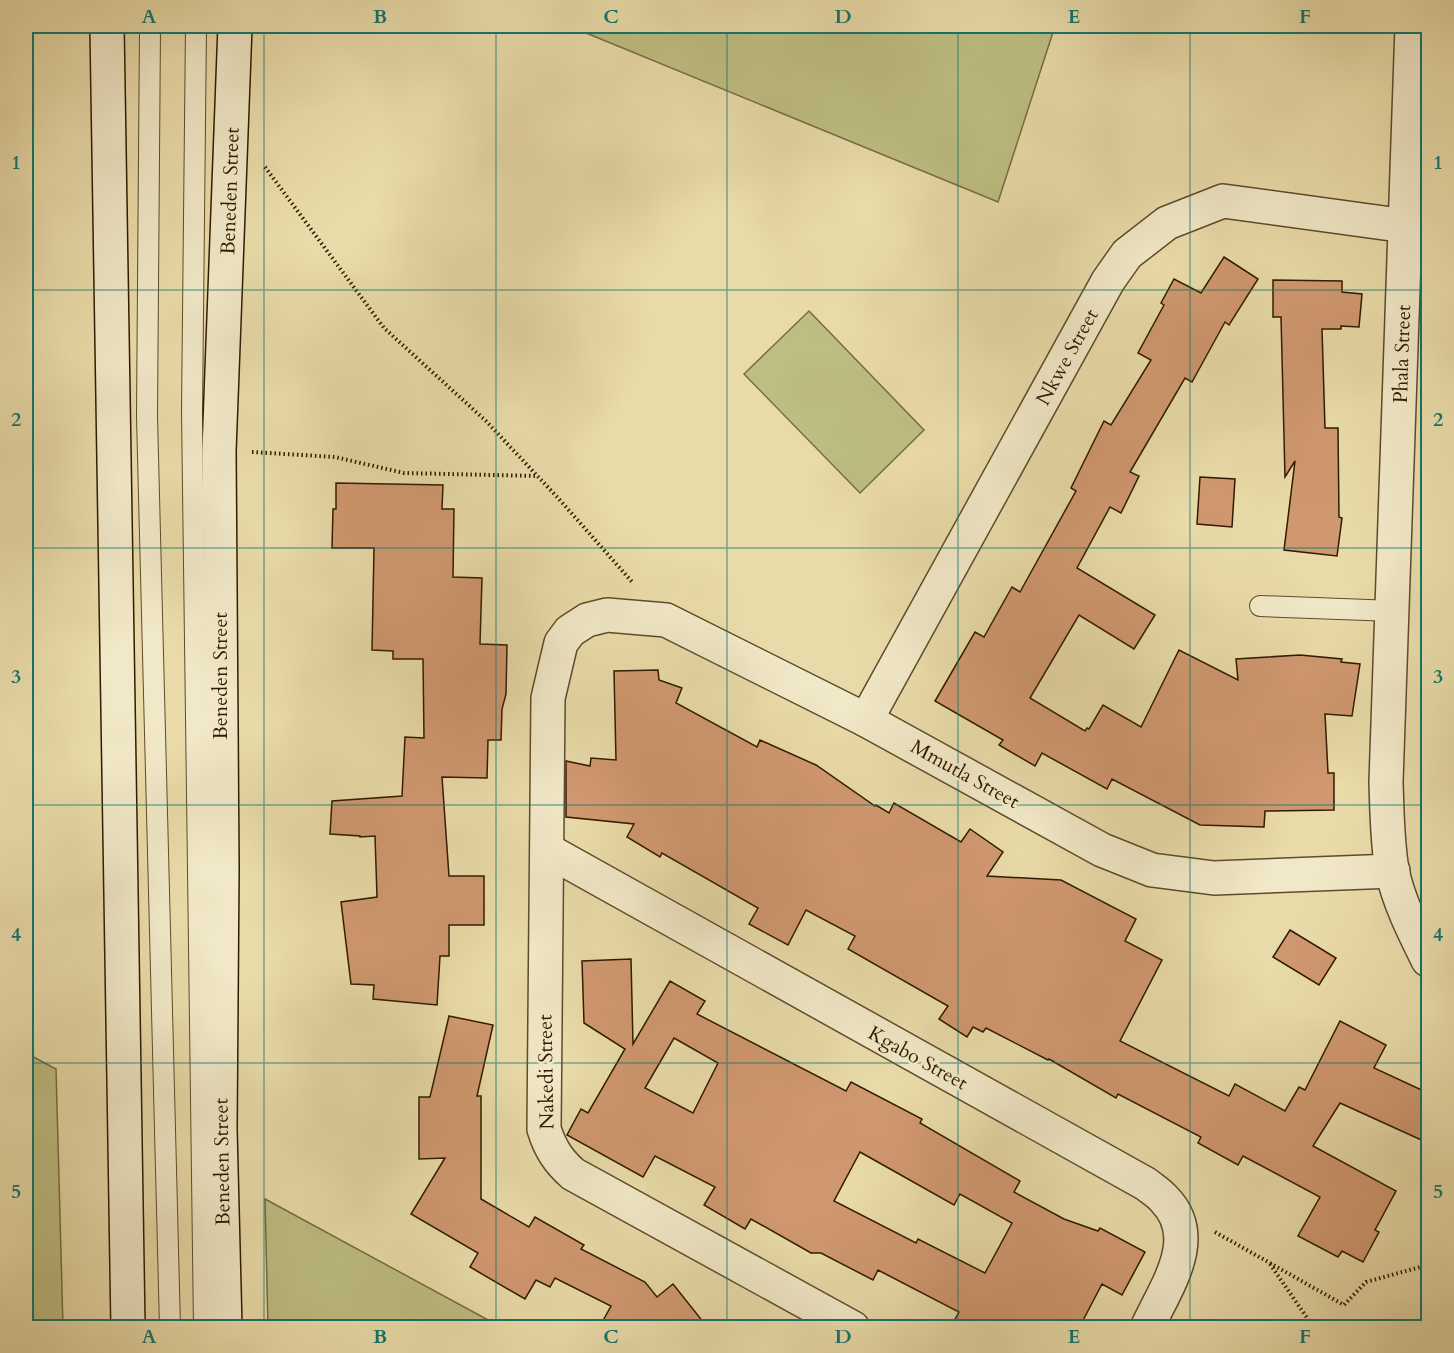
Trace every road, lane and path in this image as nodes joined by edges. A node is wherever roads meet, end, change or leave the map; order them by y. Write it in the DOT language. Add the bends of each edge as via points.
graph roads {
  1 [pos="107,26"];
  2 [pos="150,26"];
  3 [pos="196,26"];
  4 [pos="235,26"];
  5 [pos="1413,26"];
  6 [pos="232,123"];
  7 [pos="1406,226"];
  8 [pos="219,451"];
  9 [pos="538,476"];
  10 [pos="1260,606"];
  11 [pos="1394,611"];
  12 [pos="666,620"];
  13 [pos="561,643"];
  14 [pos="866,720"];
  15 [pos="547,850"];
  16 [pos="1393,872"];
  17 [pos="1428,960"];
  18 [pos="1176,1214"];
  19 [pos="1269,1263"];
  20 [pos="1428,1267"];
  21 [pos="128,1328"];
  22 [pos="170,1328"];
  23 [pos="204,1328"];
  24 [pos="225,1328"];
  25 [pos="854,1328"];
  26 [pos="1147,1328"];
  27 [pos="1314,1328"];
  1 -- 21 [label="street"];
  2 -- 22 [label="lane" via="147,416"];
  3 -- 23 [label="lane" via="192,411"];
  4 -- 6 [label="street, Beneden Street"];
  5 -- 7 [label="street, Phala Street"];
  6 -- 8 [label="street, Beneden Street"];
  6 -- 9 [label="path" via="384,328 486,421"];
  7 -- 11 [label="street, Phala Street"];
  7 -- 14 [label="street, Nkwe Street" via="1223,201 1167,223 1127,254 1108,281"];
  8 -- 9 [label="path" via="335,457 404,473"];
  8 -- 24 [label="street, Beneden Street" via="220,1129"];
  9 -- 12 [label="path"];
  10 -- 11 [label="lane"];
  11 -- 16 [label="street, Phala Street" via="1386,782"];
  12 -- 13 [label="street, Mmutla Street" via="607,615 587,620 570,631"];
  12 -- 14 [label="street, Mmutla Street"];
  13 -- 15 [label="street, Nakedi Street" via="548,698"];
  14 -- 16 [label="street, Mmutla Street" via="1102,850 1152,870 1214,878"];
  15 -- 18 [label="street, Kgabo Street" via="1146,1184"];
  15 -- 25 [label="street, Nakedi Street" via="544,1129 550,1147 573,1174"];
  16 -- 17 [label="street, Phala Street" via="1406,913"];
  18 -- 19 [label="path" via="1205,1225"];
  18 -- 26 [label="street" via="1182,1235 1180,1256"];
  19 -- 20 [label="path" via="1344,1305 1366,1282"];
  19 -- 27 [label="path"];
}
